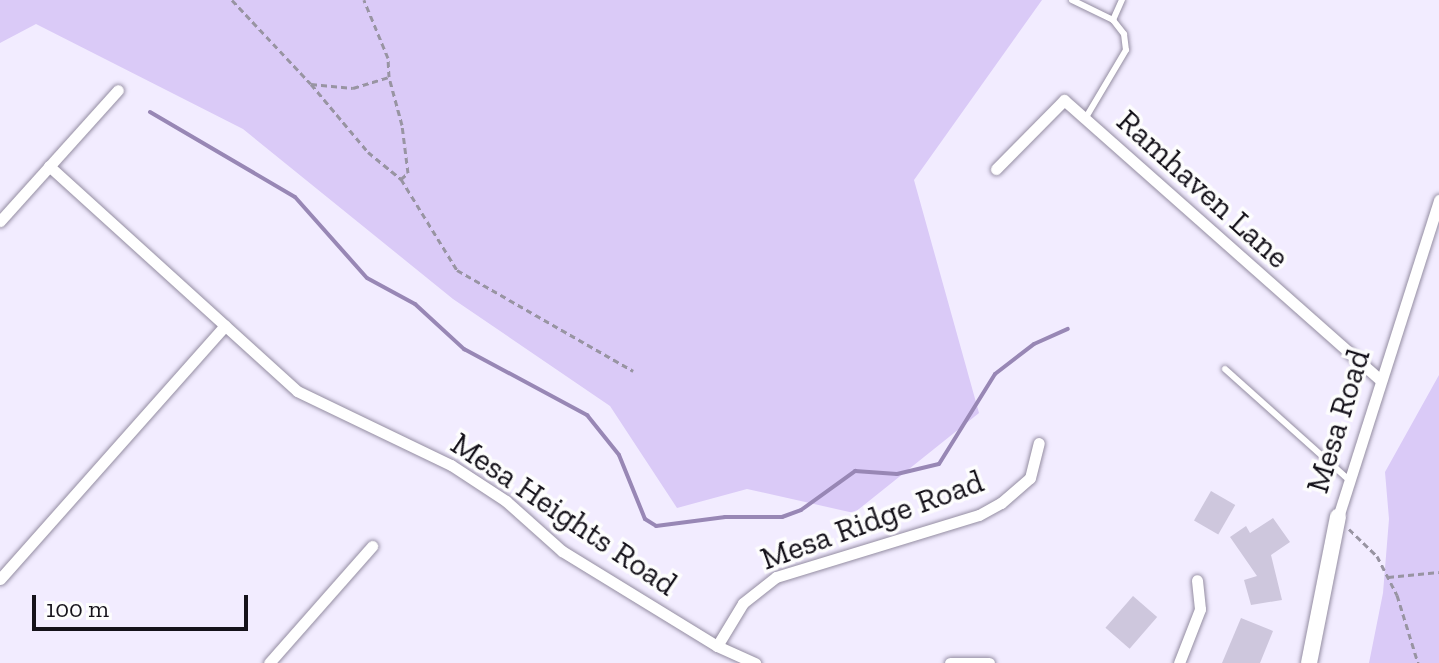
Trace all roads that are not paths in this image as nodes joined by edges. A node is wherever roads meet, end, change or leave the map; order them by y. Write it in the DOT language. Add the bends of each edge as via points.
graph roads {
  1 [pos="1072,0"];
  2 [pos="1122,0"];
  3 [pos="1113,20"];
  4 [pos="118,90"];
  5 [pos="1085,119"];
  6 [pos="49,166"];
  7 [pos="996,169"];
  8 [pos="1439,200"];
  9 [pos="0,221"];
  10 [pos="225,326"];
  11 [pos="1225,369"];
  12 [pos="1380,380"];
  13 [pos="1039,443"];
  14 [pos="1349,480"];
  15 [pos="1338,517"];
  16 [pos="372,546"];
  17 [pos="0,579"];
  18 [pos="1197,580"];
  19 [pos="717,646"];
  20 [pos="269,663"];
  21 [pos="755,663"];
  22 [pos="950,663"];
  23 [pos="989,663"];
  24 [pos="1179,663"];
  25 [pos="1309,663"];
  1 -- 3 [label="lane"];
  2 -- 3 [label="lane"];
  3 -- 5 [label="lane" via="1124,34 1126,50"];
  4 -- 6 [label="street"];
  5 -- 7 [label="street, Ramhaven Lane" via="1064,100"];
  5 -- 12 [label="street, Ramhaven Lane"];
  6 -- 9 [label="street"];
  6 -- 10 [label="street, Mesa Heights Road"];
  8 -- 12 [label="street, Mesa Road"];
  10 -- 17 [label="street"];
  10 -- 19 [label="street, Mesa Heights Road" via="312,401 451,465 506,501 562,551"];
  11 -- 14 [label="lane"];
  12 -- 14 [label="street, Mesa Road"];
  13 -- 19 [label="street, Mesa Ridge Road" via="1030,478 1001,503 979,515 776,577 743,603"];
  14 -- 15 [label="street, Mesa Road"];
  15 -- 25 [label="street, Mesa Road"];
  16 -- 20 [label="street"];
  18 -- 24 [label="street" via="1200,609"];
  19 -- 21 [label="street, Mesa Heights Road"];
  22 -- 23 [label="street"];
}
